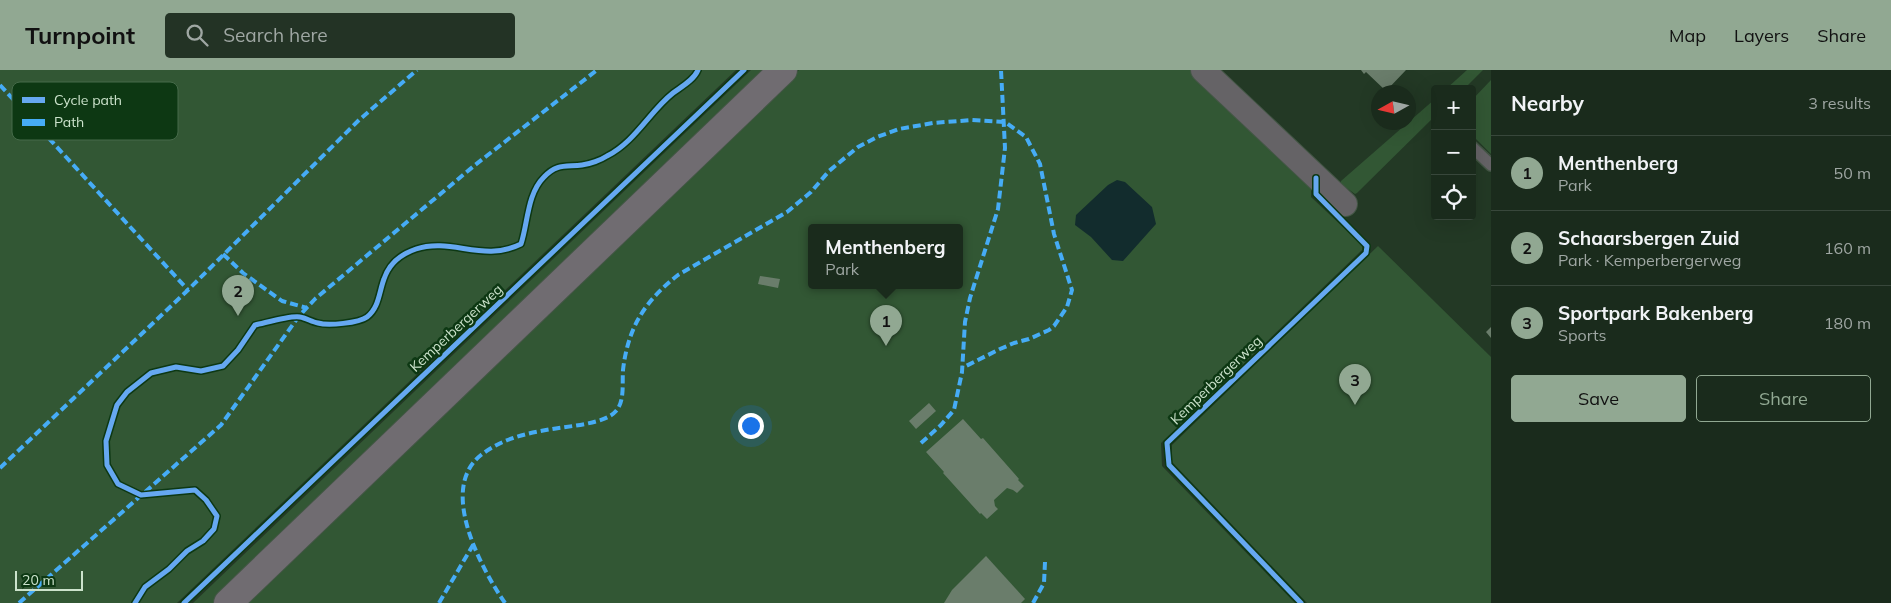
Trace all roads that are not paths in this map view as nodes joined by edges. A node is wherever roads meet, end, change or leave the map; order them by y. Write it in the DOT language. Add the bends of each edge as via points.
graph roads {
  1 [pos="783,70"];
  2 [pos="1203,70"];
  3 [pos="1476,151"];
  4 [pos="1491,165"];
  5 [pos="1345,204"];
  6 [pos="228,603"];
  1 -- 6 [label="main road"];
  2 -- 5 [label="street"];
  3 -- 4 [label="lane"];
}
